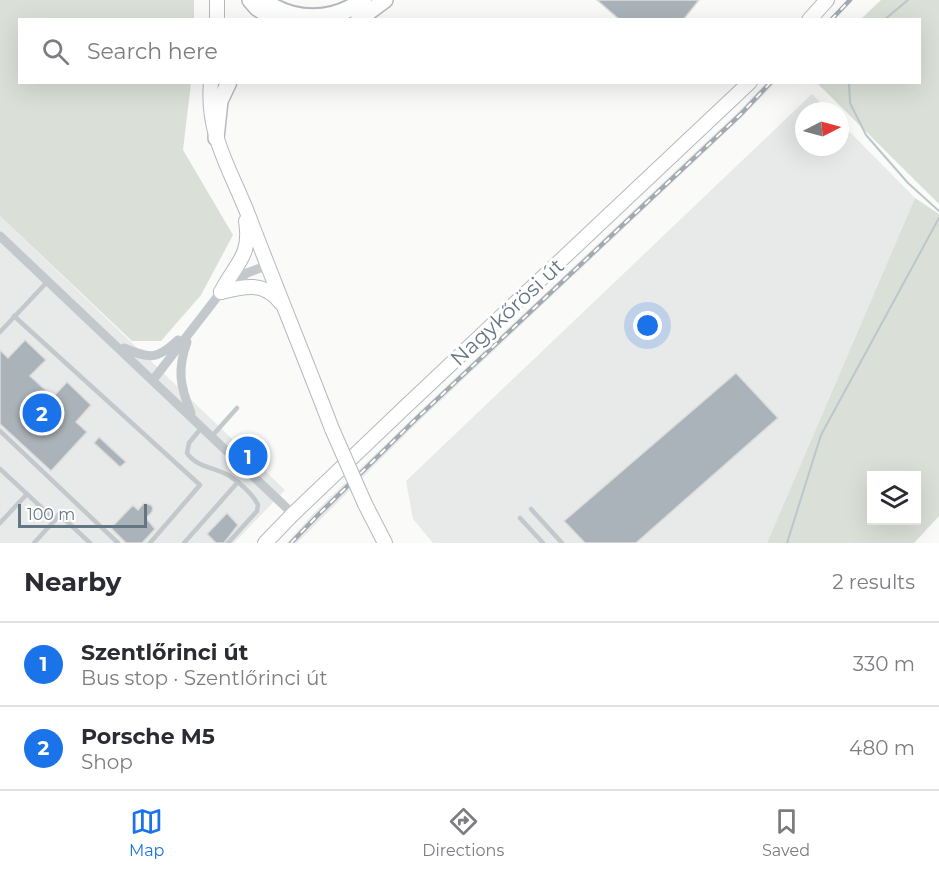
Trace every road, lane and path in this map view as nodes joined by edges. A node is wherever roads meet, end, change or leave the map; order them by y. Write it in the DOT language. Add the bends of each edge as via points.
graph roads {
  1 [pos="218,0"];
  2 [pos="250,0"];
  3 [pos="263,0"];
  4 [pos="363,0"];
  5 [pos="386,0"];
  6 [pos="827,0"];
  7 [pos="217,18"];
  8 [pos="272,18"];
  9 [pos="361,18"];
  10 [pos="811,18"];
  11 [pos="211,84"];
  12 [pos="228,84"];
  13 [pos="748,84"];
  14 [pos="216,138"];
  15 [pos="247,210"];
  16 [pos="2,238"];
  17 [pos="268,265"];
  18 [pos="48,281"];
  19 [pos="221,292"];
  20 [pos="286,309"];
  21 [pos="14,316"];
  22 [pos="0,332"];
  23 [pos="190,333"];
  24 [pos="118,346"];
  25 [pos="153,380"];
  26 [pos="237,408"];
  27 [pos="193,418"];
  28 [pos="202,427"];
  29 [pos="0,430"];
  30 [pos="212,436"];
  31 [pos="0,469"];
  32 [pos="238,482"];
  33 [pos="27,494"];
  34 [pos="531,509"];
  35 [pos="293,514"];
  36 [pos="520,518"];
  37 [pos="55,520"];
  38 [pos="0,523"];
  39 [pos="34,543"];
  40 [pos="90,543"];
  41 [pos="118,543"];
  42 [pos="150,543"];
  43 [pos="184,543"];
  44 [pos="228,543"];
  45 [pos="265,543"];
  46 [pos="385,543"];
  47 [pos="543,543"];
  48 [pos="562,543"];
  1 -- 7 [label="main road"];
  2 -- 8 [label="main road"];
  3 -- 4 [label="highway" via="285,13 311,17 342,12"];
  5 -- 9 [label="main road"];
  6 -- 10 [label="main road"];
  11 -- 14 [label="main road" via="210,110"];
  12 -- 14 [label="main road" via="220,101"];
  13 -- 35 [label="main road, Nagykőrösi út"];
  14 -- 15 [label="main road"];
  15 -- 17 [label="main road"];
  15 -- 19 [label="main road" via="247,247"];
  16 -- 18 [label="street"];
  17 -- 19 [label="street" via="247,273"];
  17 -- 20 [label="main road"];
  18 -- 21 [label="lane"];
  18 -- 24 [label="street"];
  19 -- 20 [label="main road" via="256,286 276,296"];
  19 -- 23 [label="street"];
  20 -- 46 [label="main road, bridge" via="332,429"];
  21 -- 22 [label="lane"];
  21 -- 42 [label="lane" via="200,485"];
  23 -- 24 [label="street" via="165,353 152,357"];
  23 -- 25 [label="street"];
  23 -- 27 [label="street" via="180,380"];
  24 -- 25 [label="street"];
  25 -- 27 [label="street"];
  26 -- 30 [label="lane"];
  27 -- 28 [label="street"];
  28 -- 30 [label="street"];
  28 -- 32 [label="lane" via="189,443 189,456"];
  29 -- 41 [label="lane"];
  30 -- 35 [label="street"];
  31 -- 33 [label="lane"];
  32 -- 43 [label="lane"];
  32 -- 44 [label="lane" via="256,500 258,509"];
  33 -- 37 [label="lane"];
  33 -- 38 [label="lane"];
  34 -- 48 [label="lane"];
  35 -- 45 [label="main road, Nagykőrösi út"];
  36 -- 47 [label="lane"];
  37 -- 39 [label="lane"];
  37 -- 40 [label="lane" via="60,514"];
}
